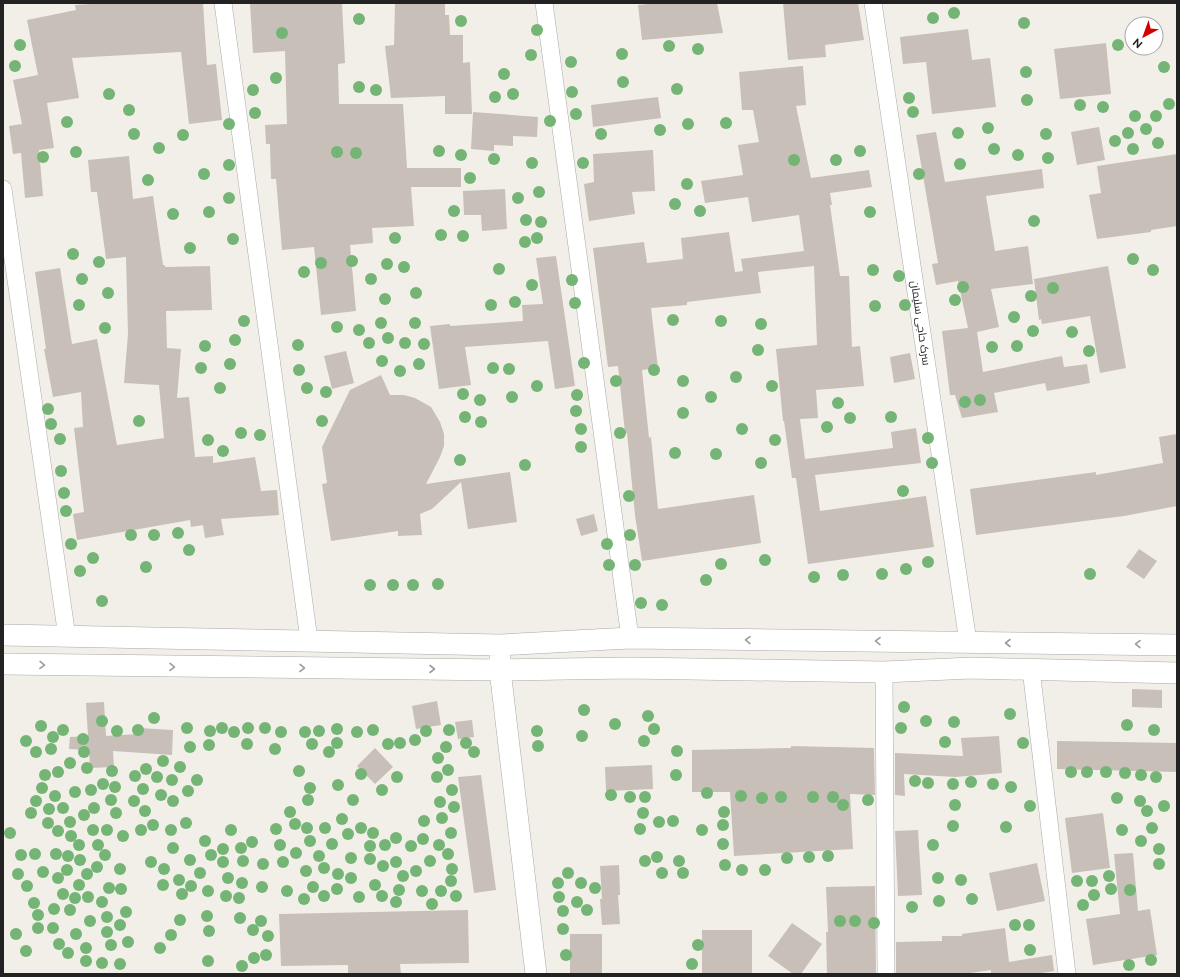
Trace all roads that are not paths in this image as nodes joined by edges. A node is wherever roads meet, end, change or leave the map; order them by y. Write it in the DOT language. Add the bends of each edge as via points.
graph roads {
  1 [pos="223,3"];
  2 [pos="544,3"];
  3 [pos="874,3"];
  4 [pos="3,189"];
  5 [pos="3,635"];
  6 [pos="67,637"];
  7 [pos="630,638"];
  8 [pos="309,640"];
  9 [pos="968,642"];
  10 [pos="500,644"];
  11 [pos="1177,645"];
  12 [pos="3,664"];
  13 [pos="1031,669"];
  14 [pos="500,670"];
  15 [pos="884,672"];
  16 [pos="1177,673"];
  17 [pos="536,974"];
  18 [pos="886,974"];
  19 [pos="1067,974"];
  1 -- 8 [label="street"];
  2 -- 7 [label="street"];
  3 -- 9 [label="street, سرک حاجی سلیمان"];
  4 -- 6 [label="street"];
  5 -- 6 [label="street"];
  6 -- 8 [label="street"];
  9 -- 7 [label="street, one-way"];
  7 -- 10 [label="street"];
  8 -- 10 [label="street"];
  11 -- 9 [label="street, one-way"];
  10 -- 14 [label="street"];
  12 -- 14 [label="street, one-way"];
  13 -- 15 [label="street" via="971,668"];
  13 -- 16 [label="street"];
  13 -- 19 [label="street"];
  14 -- 15 [label="street" via="628,668"];
  14 -- 17 [label="street"];
  15 -- 18 [label="street"];
}
